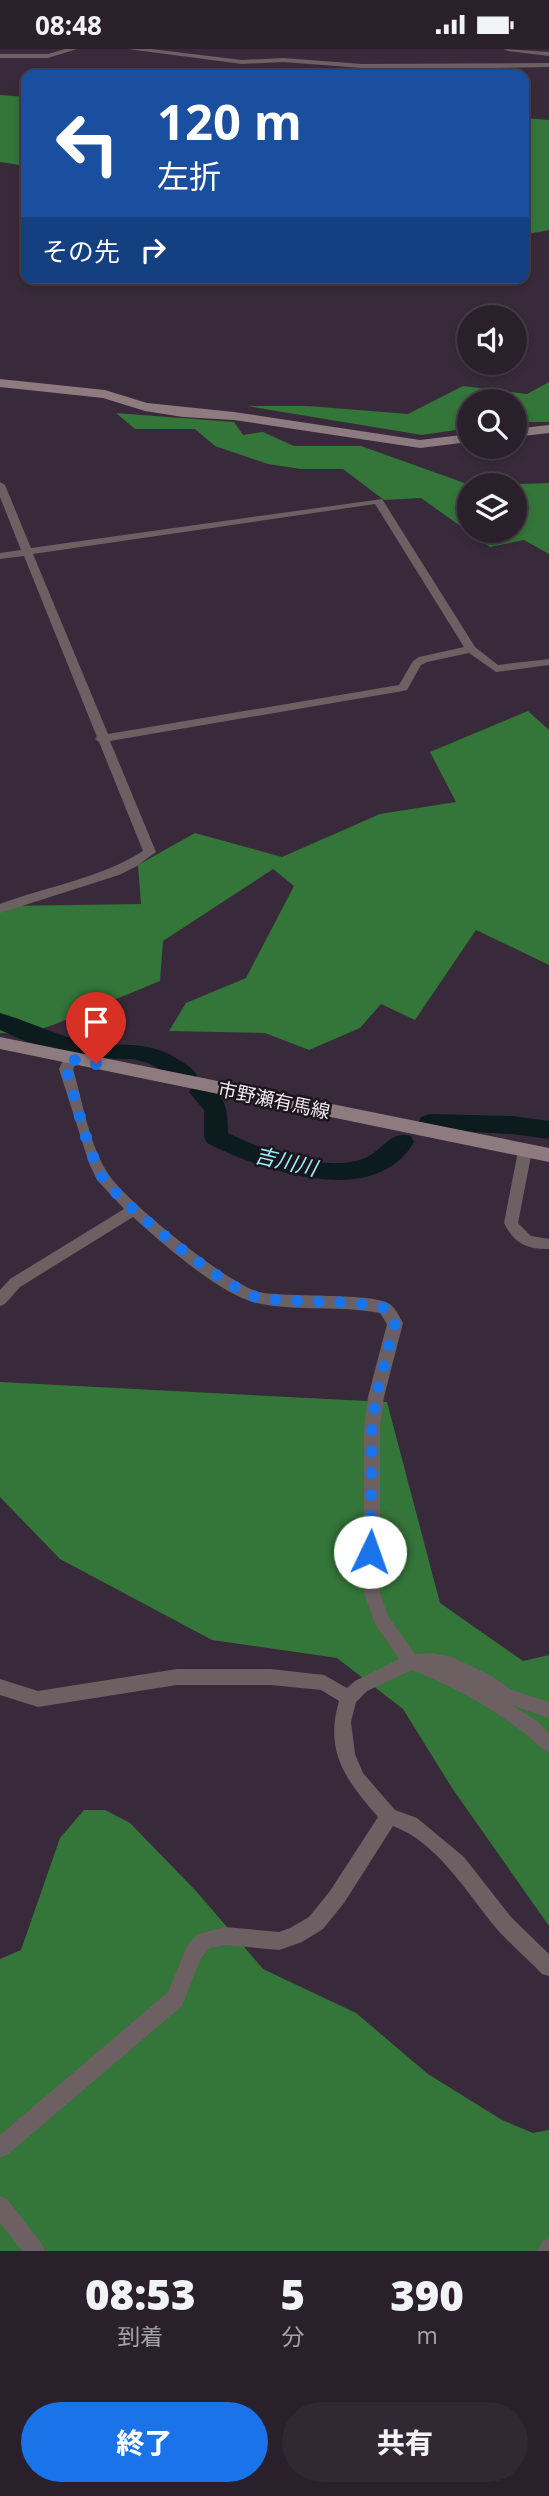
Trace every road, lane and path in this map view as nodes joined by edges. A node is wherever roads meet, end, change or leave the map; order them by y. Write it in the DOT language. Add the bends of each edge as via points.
graph roads {
  1 [pos="72,49"];
  2 [pos="132,49"];
  3 [pos="508,49"];
  4 [pos="244,50"];
  5 [pos="549,54"];
  6 [pos="0,56"];
  7 [pos="250,62"];
  8 [pos="549,65"];
  9 [pos="0,383"];
  10 [pos="549,429"];
  11 [pos="527,432"];
  12 [pos="457,439"];
  13 [pos="0,485"];
  14 [pos="25,552"];
  15 [pos="0,556"];
  16 [pos="471,649"];
  17 [pos="549,661"];
  18 [pos="101,739"];
  19 [pos="0,909"];
  20 [pos="0,1043"];
  21 [pos="70,1059"];
  22 [pos="525,1151"];
  23 [pos="549,1155"];
  24 [pos="134,1210"];
  25 [pos="549,1244"];
  26 [pos="0,1300"];
  27 [pos="411,1662"];
  28 [pos="0,1687"];
  29 [pos="349,1698"];
  30 [pos="549,1710"];
  31 [pos="549,1744"];
  32 [pos="389,1816"];
  33 [pos="549,1967"];
  34 [pos="0,2148"];
  35 [pos="0,2206"];
  36 [pos="35,2251"];
  1 -- 6 [label="street" via="48,56"];
  2 -- 7 [label="street"];
  3 -- 5 [label="street"];
  4 -- 7 [label="street"];
  7 -- 8 [label="street" via="293,60 378,67"];
  9 -- 12 [label="street" via="104,394 145,407 420,444"];
  10 -- 11 [label="street"];
  13 -- 14 [label="street"];
  14 -- 15 [label="street"];
  14 -- 16 [label="street" via="378,501"];
  14 -- 18 [label="street"];
  16 -- 17 [label="street" via="496,669"];
  16 -- 18 [label="street" via="423,659 403,688"];
  18 -- 19 [label="street" via="150,852 108,876"];
  20 -- 21 [label="street, 市野瀬有馬線"];
  21 -- 22 [label="street, 市野瀬有馬線"];
  21 -- 24 [label="street" via="66,1069 89,1148 103,1179"];
  22 -- 23 [label="street, 市野瀬有馬線"];
  22 -- 25 [label="street" via="511,1223 515,1234 525,1240"];
  24 -- 26 [label="street" via="15,1283"];
  24 -- 27 [label="street" via="187,1255 254,1297 365,1303 385,1308 395,1323 372,1428 372,1593 381,1619"];
  27 -- 29 [label="street" via="361,1685"];
  27 -- 30 [label="street" via="452,1665 508,1696"];
  27 -- 31 [label="street" via="455,1679 531,1727"];
  28 -- 29 [label="street" via="38,1699 177,1677 271,1677 324,1683"];
  29 -- 32 [label="street" via="342,1722 346,1754 356,1778"];
  32 -- 33 [label="street" via="411,1824 458,1863 503,1923"];
  32 -- 34 [label="street" via="316,1923 279,1941 225,1936 205,1940 194,1952 175,1999"];
  35 -- 36 [label="street"];
}
